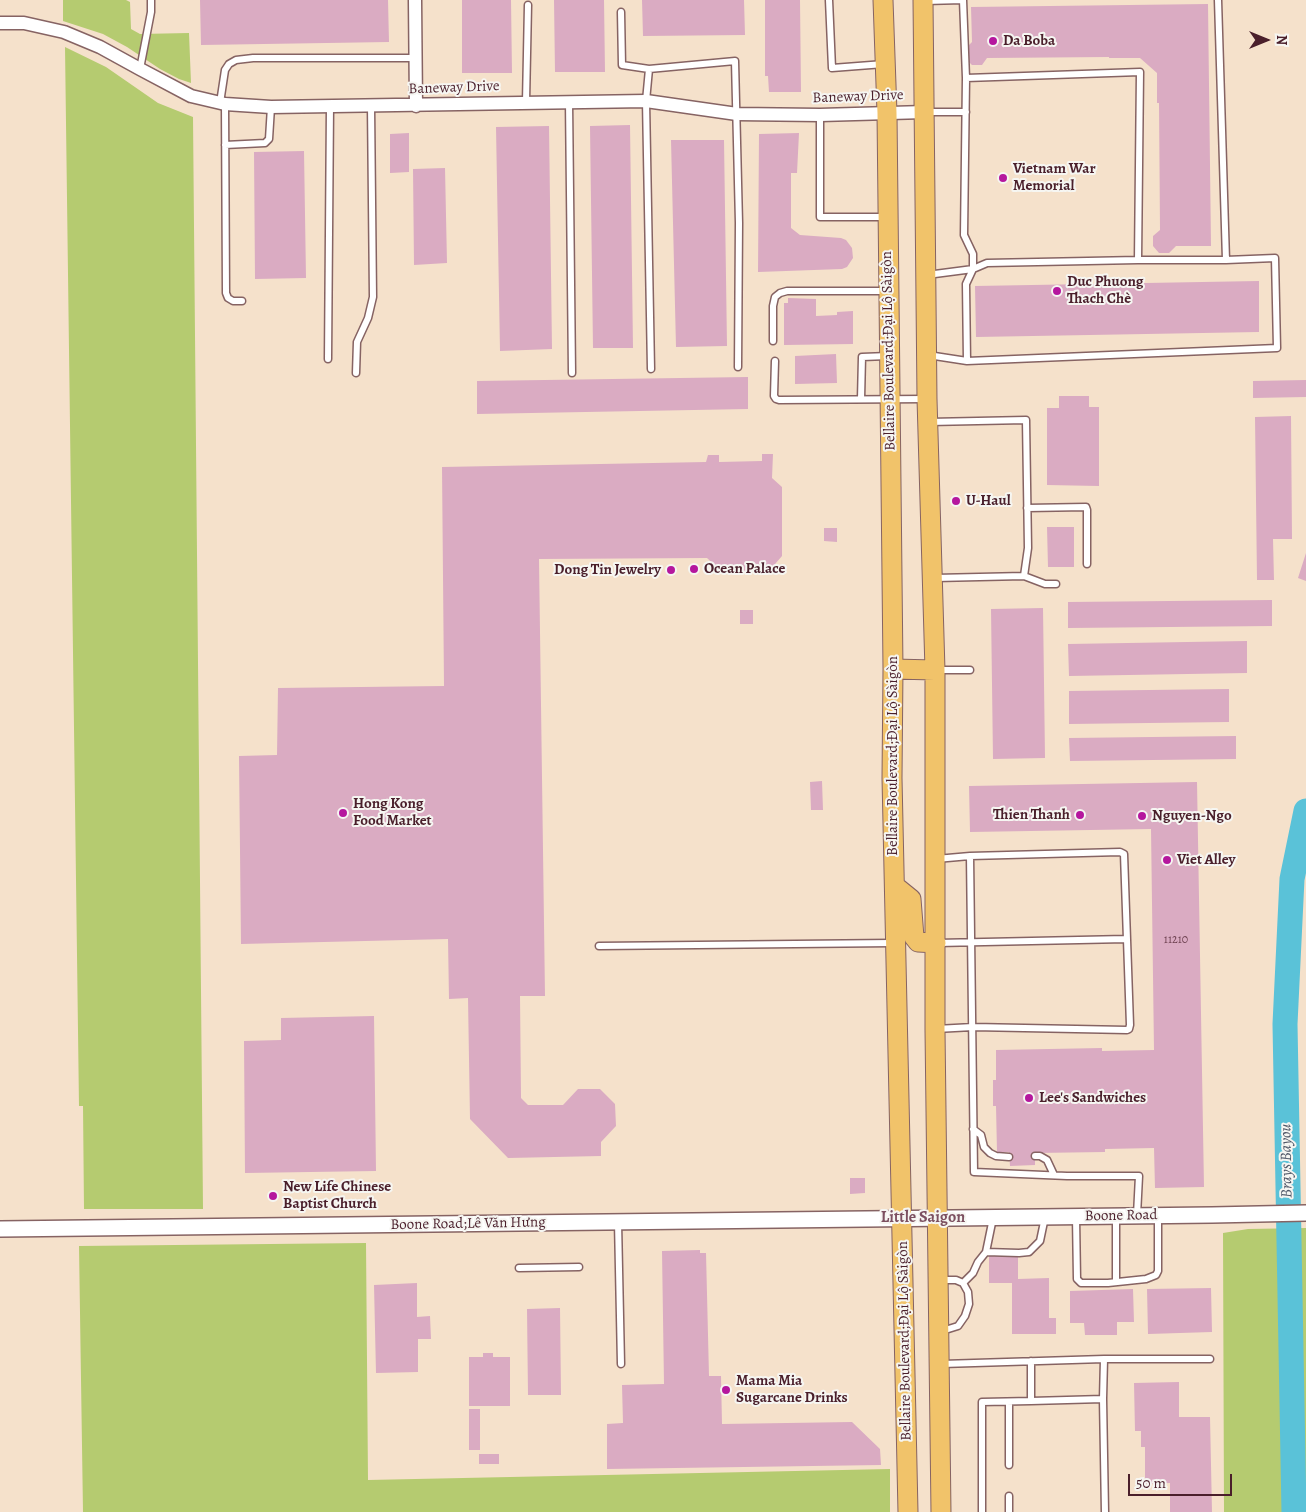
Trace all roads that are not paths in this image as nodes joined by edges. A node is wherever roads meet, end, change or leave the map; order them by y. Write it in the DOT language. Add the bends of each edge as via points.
graph roads {
  1 [pos="151,0"];
  2 [pos="415,0"];
  3 [pos="829,0"];
  4 [pos="884,0"];
  5 [pos="963,0"];
  6 [pos="1218,0"];
  7 [pos="924,1"];
  8 [pos="528,5"];
  9 [pos="621,12"];
  10 [pos="0,23"];
  11 [pos="416,58"];
  12 [pos="885,64"];
  13 [pos="649,69"];
  14 [pos="140,70"];
  15 [pos="966,78"];
  16 [pos="646,101"];
  17 [pos="526,102"];
  18 [pos="569,102"];
  19 [pos="223,104"];
  20 [pos="330,106"];
  21 [pos="371,106"];
  22 [pos="416,106"];
  23 [pos="272,107"];
  24 [pos="925,112"];
  25 [pos="966,112"];
  26 [pos="887,113"];
  27 [pos="737,114"];
  28 [pos="820,115"];
  29 [pos="225,145"];
  30 [pos="888,217"];
  31 [pos="1138,260"];
  32 [pos="1226,260"];
  33 [pos="974,269"];
  34 [pos="926,275"];
  35 [pos="888,291"];
  36 [pos="242,301"];
  37 [pos="773,341"];
  38 [pos="927,355"];
  39 [pos="889,356"];
  40 [pos="328,358"];
  41 [pos="775,361"];
  42 [pos="967,361"];
  43 [pos="738,367"];
  44 [pos="651,369"];
  45 [pos="356,373"];
  46 [pos="572,373"];
  47 [pos="927,398"];
  48 [pos="861,399"];
  49 [pos="889,399"];
  50 [pos="928,422"];
  51 [pos="1027,508"];
  52 [pos="1087,564"];
  53 [pos="1024,576"];
  54 [pos="932,578"];
  55 [pos="1056,584"];
  56 [pos="893,669"];
  57 [pos="935,670"];
  58 [pos="970,670"];
  59 [pos="970,856"];
  60 [pos="935,859"];
  61 [pos="895,886"];
  62 [pos="1126,939"];
  63 [pos="972,942"];
  64 [pos="896,943"];
  65 [pos="936,943"];
  66 [pos="599,946"];
  67 [pos="973,1027"];
  68 [pos="935,1030"];
  69 [pos="974,1129"];
  70 [pos="1009,1156"];
  71 [pos="1035,1156"];
  72 [pos="1054,1175"];
  73 [pos="1306,1213"];
  74 [pos="1116,1216"];
  75 [pos="1137,1216"];
  76 [pos="1158,1216"];
  77 [pos="993,1217"];
  78 [pos="1045,1217"];
  79 [pos="1076,1217"];
  80 [pos="937,1218"];
  81 [pos="902,1219"];
  82 [pos="618,1222"];
  83 [pos="0,1229"];
  84 [pos="986,1252"];
  85 [pos="580,1267"];
  86 [pos="519,1268"];
  87 [pos="938,1280"];
  88 [pos="1116,1282"];
  89 [pos="963,1284"];
  90 [pos="938,1332"];
  91 [pos="1104,1359"];
  92 [pos="1210,1359"];
  93 [pos="1031,1361"];
  94 [pos="621,1364"];
  95 [pos="938,1364"];
  96 [pos="1103,1399"];
  97 [pos="1031,1401"];
  98 [pos="1009,1402"];
  99 [pos="907,1449"];
  100 [pos="940,1449"];
  101 [pos="1009,1465"];
  102 [pos="1009,1496"];
  103 [pos="908,1512"];
  104 [pos="940,1512"];
  105 [pos="982,1512"];
  106 [pos="1009,1512"];
  107 [pos="1105,1512"];
  1 -- 14 [label="lane"];
  2 -- 11 [label="street"];
  3 -- 12 [label="lane" via="832,68"];
  4 -- 12 [label="main road, Bellaire Boulevard;Đại Lộ Sàigòn"];
  5 -- 7 [label="lane"];
  5 -- 15 [label="lane"];
  6 -- 32 [label="lane"];
  7 -- 24 [label="main road"];
  8 -- 17 [label="lane"];
  9 -- 13 [label="lane" via="622,65"];
  10 -- 14 [label="street, Baneway Drive" via="24,23 64,32 100,47"];
  11 -- 19 [label="lane" via="236,60 226,70"];
  11 -- 22 [label="street"];
  12 -- 26 [label="main road, Bellaire Boulevard;Đại Lộ Sàigòn"];
  13 -- 16 [label="lane"];
  13 -- 27 [label="lane" via="735,61"];
  14 -- 19 [label="street, Baneway Drive" via="192,96"];
  15 -- 25 [label="lane"];
  15 -- 31 [label="lane" via="1140,72"];
  16 -- 18 [label="street, Baneway Drive"];
  16 -- 27 [label="street, Baneway Drive"];
  16 -- 44 [label="lane"];
  17 -- 18 [label="street, Baneway Drive"];
  17 -- 22 [label="street, Baneway Drive"];
  18 -- 46 [label="lane"];
  19 -- 23 [label="street, Baneway Drive"];
  19 -- 29 [label="lane"];
  20 -- 21 [label="street, Baneway Drive"];
  20 -- 23 [label="street, Baneway Drive"];
  20 -- 40 [label="lane"];
  21 -- 22 [label="street, Baneway Drive"];
  21 -- 45 [label="lane" via="373,297 357,342"];
  23 -- 29 [label="lane" via="269,139 265,143"];
  24 -- 25 [label="lane"];
  24 -- 26 [label="street, Baneway Drive"];
  24 -- 34 [label="main road"];
  25 -- 33 [label="lane" via="964,235 974,254"];
  26 -- 28 [label="street, Baneway Drive"];
  26 -- 30 [label="main road, Bellaire Boulevard;Đại Lộ Sàigòn"];
  27 -- 28 [label="street, Baneway Drive"];
  27 -- 43 [label="lane"];
  28 -- 30 [label="lane" via="820,217"];
  29 -- 36 [label="lane" via="226,293 233,301"];
  30 -- 35 [label="main road, Bellaire Boulevard;Đại Lộ Sàigòn"];
  31 -- 32 [label="lane"];
  31 -- 33 [label="lane" via="987,263"];
  32 -- 42 [label="lane" via="1275,258 1277,348"];
  33 -- 34 [label="lane"];
  33 -- 42 [label="lane" via="966,284"];
  34 -- 38 [label="main road"];
  35 -- 37 [label="lane" via="780,292 773,306"];
  35 -- 39 [label="main road, Bellaire Boulevard;Đại Lộ Sàigòn"];
  38 -- 42 [label="lane"];
  38 -- 47 [label="main road"];
  39 -- 48 [label="lane" via="862,356"];
  39 -- 49 [label="main road, Bellaire Boulevard;Đại Lộ Sàigòn"];
  41 -- 48 [label="lane" via="776,399"];
  47 -- 49 [label="lane"];
  47 -- 50 [label="main road"];
  48 -- 49 [label="lane"];
  49 -- 56 [label="main road, Bellaire Boulevard;Đại Lộ Sàigòn"];
  50 -- 51 [label="lane" via="1026,420"];
  50 -- 54 [label="main road"];
  51 -- 52 [label="lane" via="1086,507"];
  51 -- 53 [label="lane" via="1028,548"];
  53 -- 54 [label="lane"];
  53 -- 55 [label="lane" via="1045,584"];
  54 -- 57 [label="main road"];
  56 -- 57 [label="main road"];
  56 -- 61 [label="main road, Bellaire Boulevard;Đại Lộ Sàigòn"];
  57 -- 58 [label="lane"];
  57 -- 60 [label="main road"];
  59 -- 60 [label="lane"];
  59 -- 62 [label="lane" via="1124,854"];
  59 -- 63 [label="lane"];
  60 -- 65 [label="main road"];
  61 -- 64 [label="main road, Bellaire Boulevard;Đại Lộ Sàigòn"];
  61 -- 65 [label="main road" via="911,899 914,937 918,942"];
  62 -- 63 [label="lane"];
  62 -- 67 [label="lane" via="1129,1029"];
  63 -- 65 [label="lane"];
  63 -- 67 [label="lane"];
  64 -- 66 [label="lane"];
  64 -- 81 [label="main road, Bellaire Boulevard;Đại Lộ Sàigòn"];
  65 -- 68 [label="main road"];
  67 -- 68 [label="lane"];
  67 -- 69 [label="lane"];
  68 -- 80 [label="main road"];
  69 -- 70 [label="lane" via="990,1153"];
  69 -- 72 [label="lane" via="974,1172"];
  71 -- 72 [label="lane" via="1047,1160"];
  72 -- 75 [label="lane" via="1138,1176"];
  73 -- 76 [label="street, Boone Road"];
  74 -- 75 [label="street, Boone Road"];
  74 -- 79 [label="street, Boone Road"];
  74 -- 88 [label="lane"];
  75 -- 76 [label="street, Boone Road"];
  76 -- 88 [label="lane" via="1156,1275"];
  77 -- 78 [label="street, Boone Road"];
  77 -- 80 [label="street, Boone Road"];
  77 -- 84 [label="lane"];
  78 -- 79 [label="street, Boone Road"];
  78 -- 84 [label="lane" via="1040,1241 1029,1252"];
  79 -- 88 [label="lane" via="1077,1279 1080,1283"];
  80 -- 81 [label="street, Boone Road;Lê Văn Hưng"];
  80 -- 87 [label="main road"];
  81 -- 82 [label="street, Boone Road;Lê Văn Hưng"];
  81 -- 99 [label="main road, Bellaire Boulevard;Đại Lộ Sàigòn"];
  82 -- 83 [label="street, Boone Road;Lê Văn Hưng"];
  82 -- 94 [label="lane"];
  84 -- 89 [label="lane" via="974,1273"];
  85 -- 86 [label="lane"];
  87 -- 89 [label="lane" via="956,1280"];
  87 -- 90 [label="main road"];
  89 -- 90 [label="lane" via="969,1304 965,1316 958,1326"];
  90 -- 95 [label="main road"];
  91 -- 92 [label="lane"];
  91 -- 93 [label="lane"];
  91 -- 96 [label="lane"];
  93 -- 95 [label="lane"];
  93 -- 97 [label="lane"];
  95 -- 100 [label="main road"];
  96 -- 97 [label="lane"];
  96 -- 107 [label="lane"];
  97 -- 98 [label="lane"];
  98 -- 101 [label="lane"];
  98 -- 105 [label="lane" via="982,1402"];
  99 -- 100 [label="main road"];
  99 -- 103 [label="main road, Bellaire Boulevard;Đại Lộ Sàigòn"];
  100 -- 104 [label="main road"];
  102 -- 106 [label="lane"];
}
